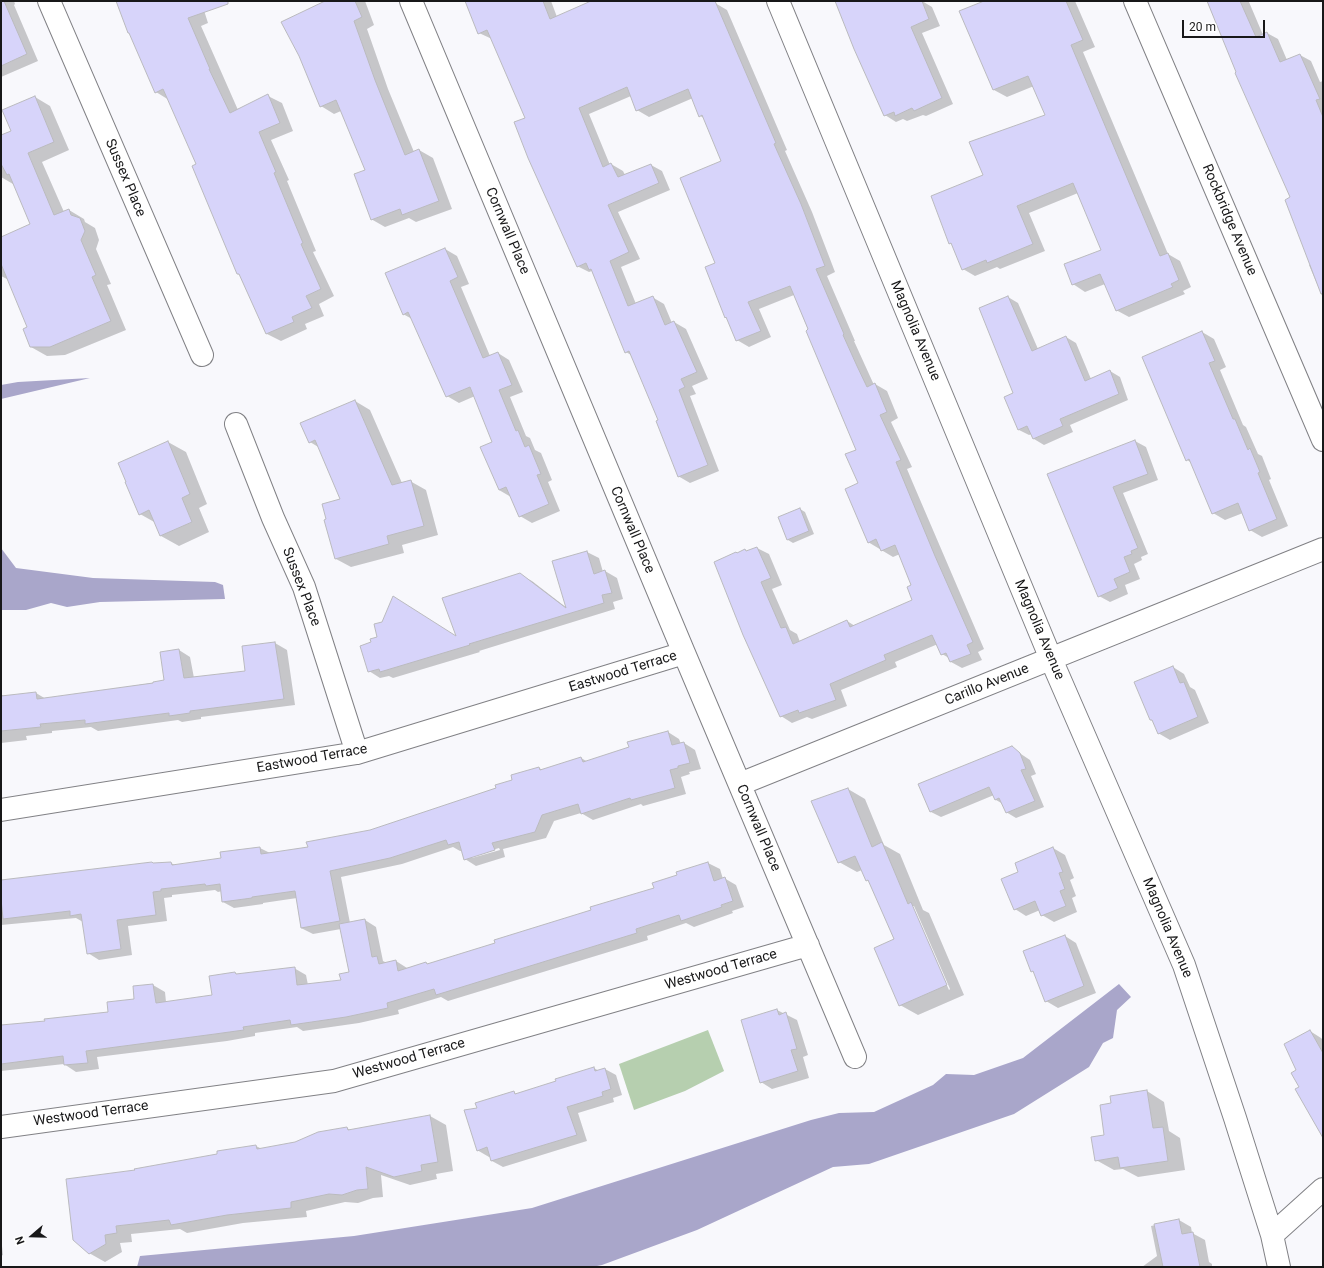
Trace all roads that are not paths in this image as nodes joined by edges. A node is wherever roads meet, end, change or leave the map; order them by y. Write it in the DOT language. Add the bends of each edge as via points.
graph roads {
  1 [pos="49,1"];
  2 [pos="411,1"];
  3 [pos="778,1"];
  4 [pos="1135,1"];
  5 [pos="202,355"];
  6 [pos="236,424"];
  7 [pos="1323,440"];
  8 [pos="1323,549"];
  9 [pos="684,653"];
  10 [pos="1050,659"];
  11 [pos="357,753"];
  12 [pos="740,784"];
  13 [pos="1,810"];
  14 [pos="808,945"];
  15 [pos="855,1058"];
  16 [pos="1,1127"];
  17 [pos="1323,1189"];
  18 [pos="1272,1235"];
  19 [pos="1279,1267"];
  1 -- 5 [label="street, Sussex Place"];
  2 -- 9 [label="street, Cornwall Place"];
  3 -- 10 [label="street, Magnolia Avenue"];
  4 -- 7 [label="street, Rockbridge Avenue"];
  6 -- 11 [label="street, Sussex Place" via="273,518 304,587"];
  8 -- 10 [label="street, Carillo Avenue"];
  9 -- 11 [label="street, Eastwood Terrace"];
  9 -- 12 [label="street, Cornwall Place"];
  10 -- 12 [label="street, Carillo Avenue"];
  10 -- 18 [label="street, Magnolia Avenue" via="1184,965"];
  11 -- 13 [label="street, Eastwood Terrace"];
  12 -- 14 [label="street, Cornwall Place"];
  14 -- 15 [label="street, Cornwall Place"];
  14 -- 16 [label="street, Westwood Terrace" via="334,1081"];
  17 -- 18 [label="street"];
  18 -- 19 [label="street, Magnolia Avenue"];
}
